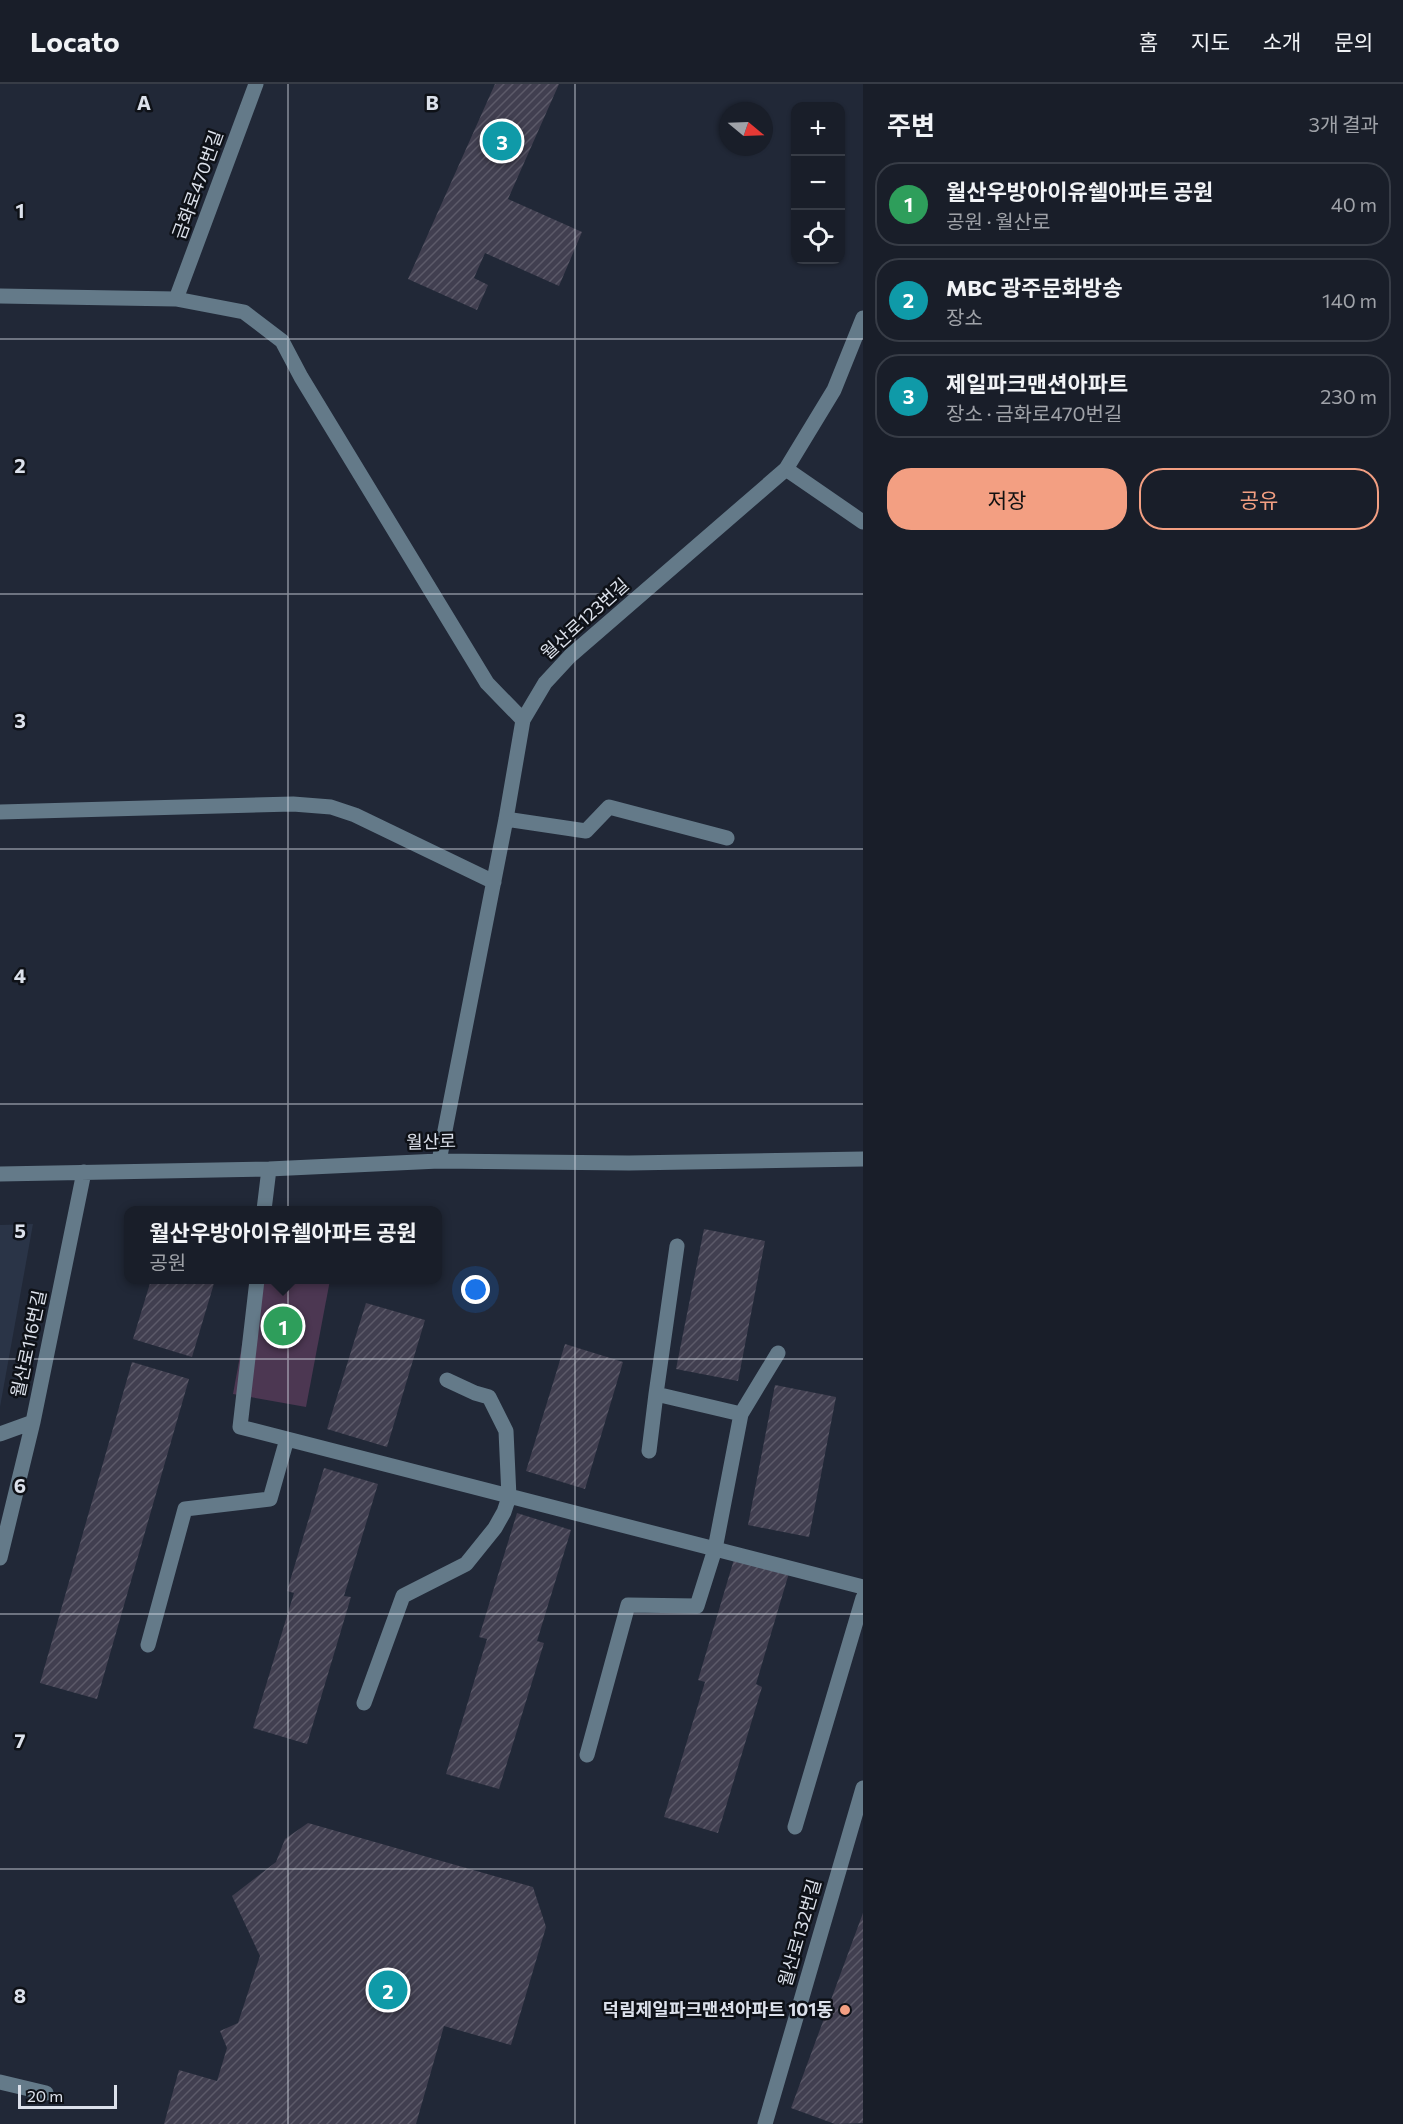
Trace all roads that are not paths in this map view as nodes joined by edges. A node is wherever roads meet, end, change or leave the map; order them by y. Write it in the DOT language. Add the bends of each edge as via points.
graph roads {
  1 [pos="256,84"];
  2 [pos="0,296"];
  3 [pos="176,299"];
  4 [pos="863,318"];
  5 [pos="786,469"];
  6 [pos="863,522"];
  7 [pos="524,720"];
  8 [pos="0,813"];
  9 [pos="506,819"];
  10 [pos="727,838"];
  11 [pos="494,882"];
  12 [pos="863,1159"];
  13 [pos="439,1161"];
  14 [pos="269,1169"];
  15 [pos="84,1172"];
  16 [pos="0,1174"];
  17 [pos="264,1206"];
  18 [pos="677,1246"];
  19 [pos="257,1284"];
  20 [pos="778,1353"];
  21 [pos="447,1380"];
  22 [pos="656,1394"];
  23 [pos="741,1414"];
  24 [pos="33,1422"];
  25 [pos="0,1434"];
  26 [pos="287,1439"];
  27 [pos="649,1451"];
  28 [pos="509,1497"];
  29 [pos="714,1549"];
  30 [pos="0,1558"];
  31 [pos="863,1587"];
  32 [pos="863,1598"];
  33 [pos="148,1645"];
  34 [pos="364,1703"];
  35 [pos="587,1755"];
  36 [pos="863,1788"];
  37 [pos="795,1827"];
  38 [pos="0,2082"];
  39 [pos="46,2093"];
  40 [pos="765,2124"];
  1 -- 3 [label="street, 금화로470번길"];
  2 -- 3 [label="street"];
  3 -- 7 [label="street" via="244,312 282,341 487,683"];
  4 -- 5 [label="street, 월산로123번길" via="834,390"];
  5 -- 6 [label="street"];
  5 -- 7 [label="street, 월산로123번길" via="570,656 545,683"];
  7 -- 9 [label="street, 월산로123번길"];
  8 -- 11 [label="street" via="293,804 331,807"];
  9 -- 10 [label="street" via="586,831 609,807"];
  9 -- 11 [label="street, 월산로123번길"];
  11 -- 13 [label="street, 월산로123번길"];
  12 -- 13 [label="street, 월산로"];
  13 -- 14 [label="street, 월산로"];
  14 -- 15 [label="street, 월산로"];
  14 -- 17 [label="street"];
  15 -- 16 [label="street, 월산로"];
  15 -- 24 [label="street, 월산로116번길"];
  18 -- 22 [label="street"];
  19 -- 26 [label="street" via="240,1427"];
  20 -- 23 [label="street"];
  21 -- 28 [label="street" via="489,1397 506,1431"];
  22 -- 23 [label="street"];
  22 -- 27 [label="street"];
  23 -- 29 [label="street"];
  24 -- 25 [label="street"];
  24 -- 30 [label="street, 월산로116번길"];
  26 -- 28 [label="street"];
  26 -- 33 [label="street" via="270,1499 185,1509"];
  28 -- 29 [label="street"];
  28 -- 34 [label="street" via="495,1528 466,1564 403,1596"];
  29 -- 31 [label="street"];
  29 -- 35 [label="street" via="697,1606 628,1605"];
  32 -- 37 [label="street"];
  36 -- 40 [label="street, 월산로132번길"];
  38 -- 39 [label="street"];
}
